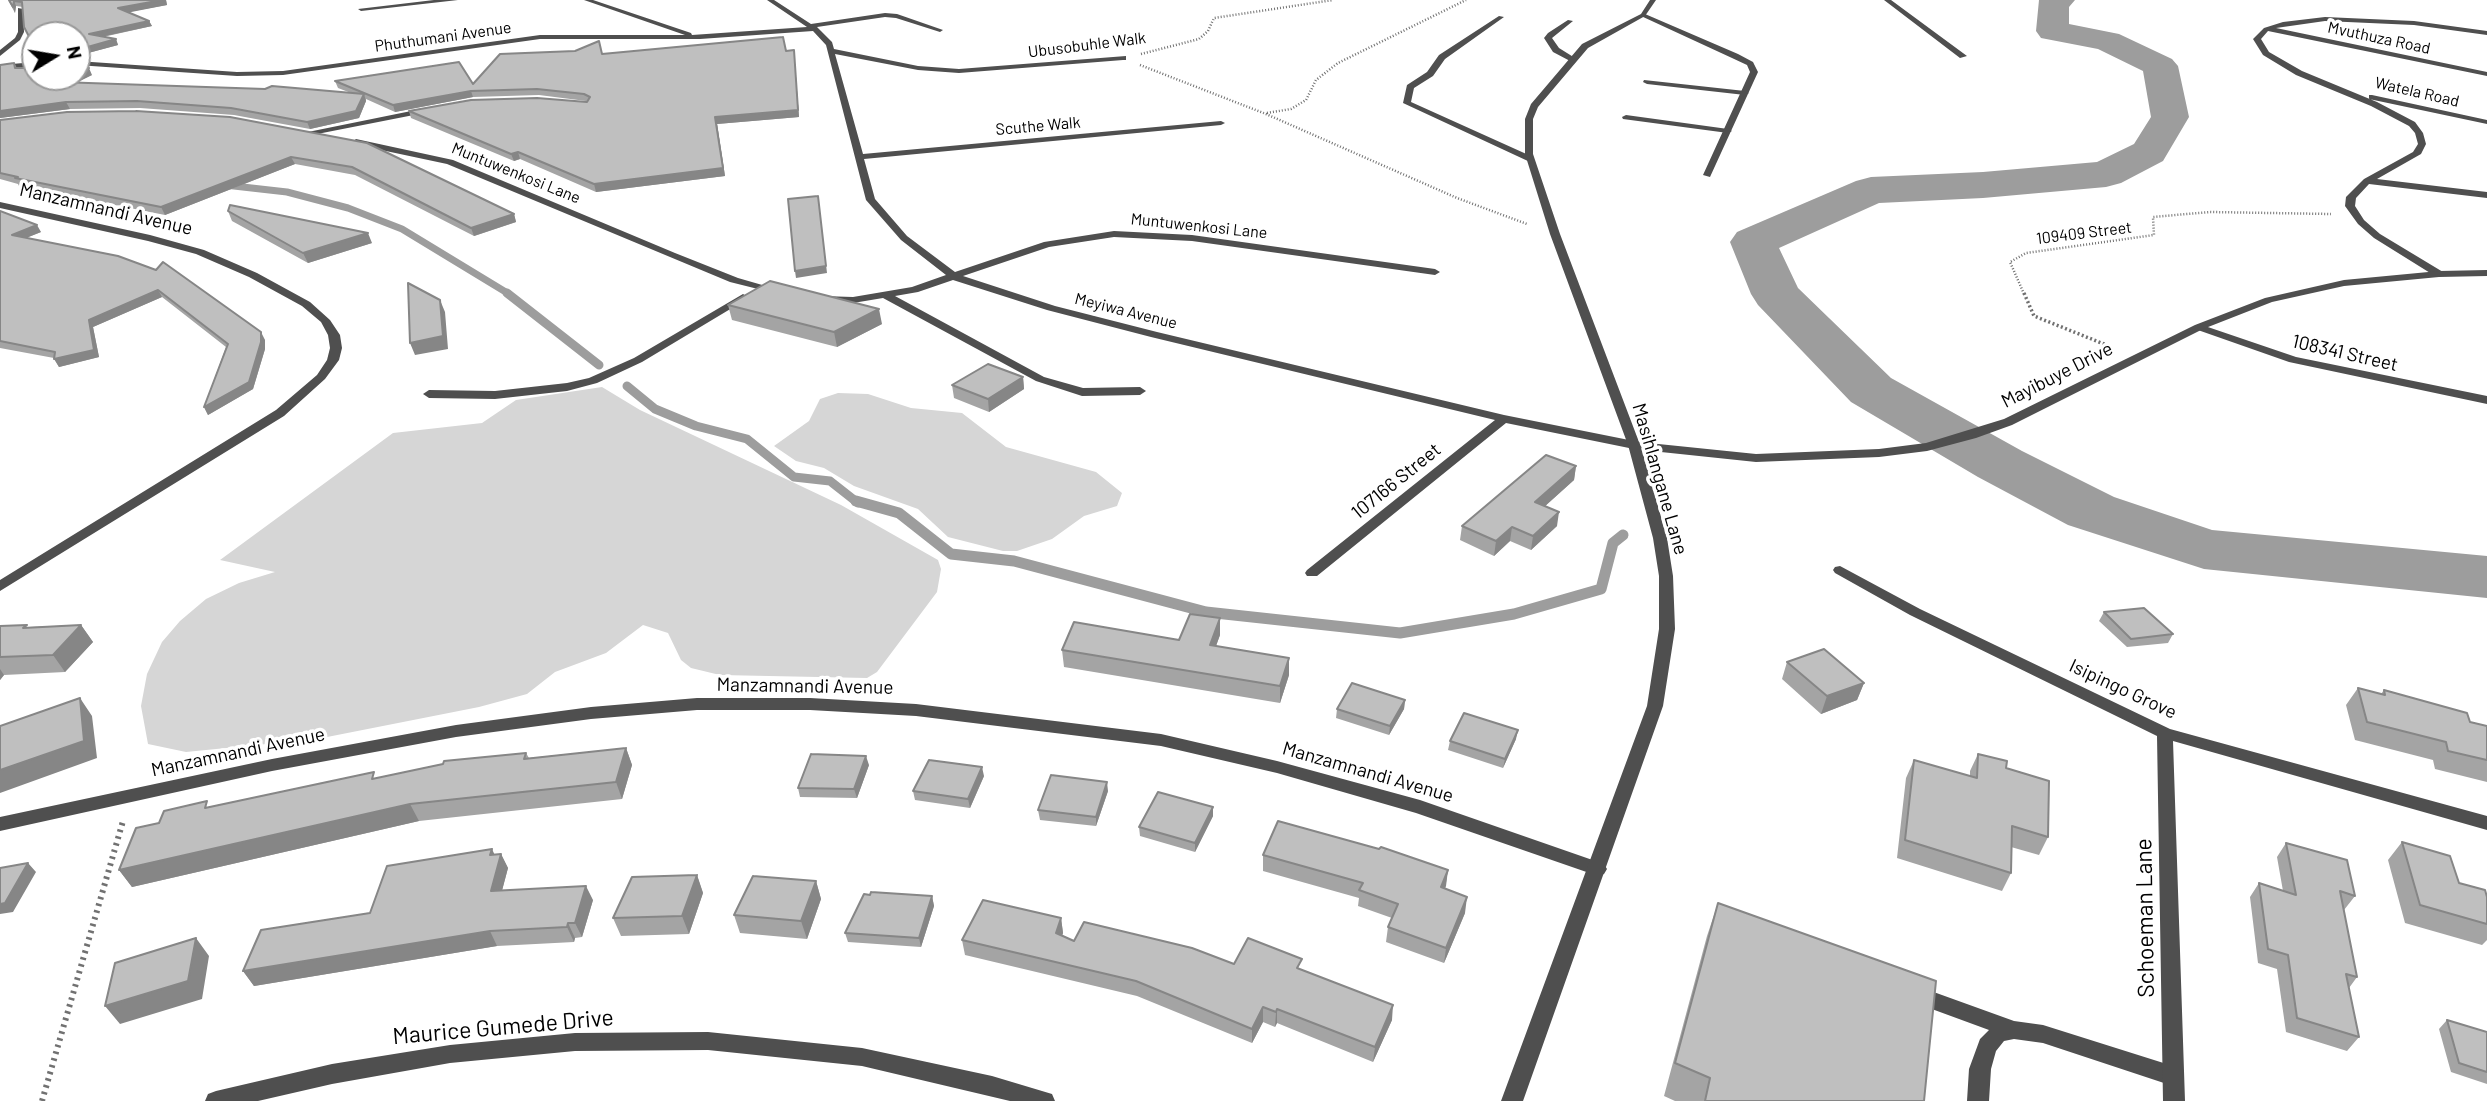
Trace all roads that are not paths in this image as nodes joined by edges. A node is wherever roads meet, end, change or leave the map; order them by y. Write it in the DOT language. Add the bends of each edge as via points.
graph roads {
  1 [pos="455,0"];
  2 [pos="587,0"];
  3 [pos="770,0"];
  4 [pos="1653,0"];
  5 [pos="1887,0"];
  6 [pos="20,9"];
  7 [pos="361,9"];
  8 [pos="1643,15"];
  9 [pos="1501,17"];
  10 [pos="1570,22"];
  11 [pos="812,28"];
  12 [pos="2266,29"];
  13 [pos="940,30"];
  14 [pos="2487,33"];
  15 [pos="700,37"];
  16 [pos="831,51"];
  17 [pos="0,54"];
  18 [pos="1963,56"];
  19 [pos="1123,58"];
  20 [pos="1572,60"];
  21 [pos="91,64"];
  22 [pos="21,65"];
  23 [pos="0,67"];
  24 [pos="2487,74"];
  25 [pos="1647,82"];
  26 [pos="2342,90"];
  27 [pos="1745,93"];
  28 [pos="438,107"];
  29 [pos="1626,117"];
  30 [pos="2487,122"];
  31 [pos="1221,123"];
  32 [pos="295,131"];
  33 [pos="1728,131"];
  34 [pos="307,133"];
  35 [pos="333,138"];
  36 [pos="346,141"];
  37 [pos="858,157"];
  38 [pos="1530,159"];
  39 [pos="1707,175"];
  40 [pos="2367,181"];
  41 [pos="2487,195"];
  42 [pos="0,205"];
  43 [pos="1435,272"];
  44 [pos="2439,274"];
  45 [pos="2487,274"];
  46 [pos="955,277"];
  47 [pos="759,287"];
  48 [pos="792,294"];
  49 [pos="887,296"];
  50 [pos="812,297"];
  51 [pos="2199,327"];
  52 [pos="1140,391"];
  53 [pos="429,394"];
  54 [pos="2487,400"];
  55 [pos="1504,419"];
  56 [pos="1634,445"];
  57 [pos="1840,570"];
  58 [pos="1312,573"];
  59 [pos="0,586"];
  60 [pos="2165,733"];
  61 [pos="0,824"];
  62 [pos="2487,824"];
  63 [pos="1598,869"];
  64 [pos="1897,988"];
  65 [pos="2014,1030"];
  66 [pos="2173,1076"];
  67 [pos="216,1101"];
  68 [pos="1044,1101"];
  69 [pos="1512,1101"];
  70 [pos="1978,1101"];
  71 [pos="2174,1101"];
  1 -- 7 [label="street"];
  2 -- 15 [label="street"];
  3 -- 11 [label="street, Meyiwa Avenue"];
  4 -- 8 [label="street"];
  5 -- 18 [label="street"];
  6 -- 17 [label="street" via="18,39"];
  8 -- 20 [label="street, Masihlangane Lane" via="1595,38"];
  8 -- 27 [label="street" via="1750,64 1754,72"];
  9 -- 38 [label="street" via="1442,57 1430,74 1410,87 1407,103"];
  10 -- 20 [label="street" via="1548,38"];
  11 -- 13 [label="street, Phuthumani Avenue" via="885,15"];
  11 -- 15 [label="street, Phuthumani Avenue"];
  11 -- 16 [label="street, Meyiwa Avenue"];
  12 -- 14 [label="street" via="2301,20 2366,19"];
  12 -- 24 [label="street, Mvuthuza Road"];
  12 -- 26 [label="street" via="2257,39 2266,53"];
  15 -- 21 [label="street, Phuthumani Avenue" via="540,37 284,73"];
  16 -- 19 [label="street, Ubusobuhle Walk" via="959,71"];
  16 -- 37 [label="street, Meyiwa Avenue"];
  20 -- 38 [label="street, Masihlangane Lane" via="1534,106 1529,120"];
  22 -- 23 [label="street"];
  25 -- 27 [label="street"];
  26 -- 30 [label="street, Watela Road"];
  26 -- 40 [label="street" via="2399,116 2419,133 2422,144 2417,154"];
  27 -- 33 [label="street"];
  28 -- 34 [label="street"];
  29 -- 33 [label="street"];
  31 -- 37 [label="street, Scuthe Walk"];
  32 -- 34 [label="street"];
  33 -- 39 [label="street"];
  34 -- 35 [label="street"];
  36 -- 47 [label="street, Muntuwenkosi Lane" via="450,162"];
  37 -- 46 [label="street, Meyiwa Avenue" via="871,200 886,220"];
  38 -- 56 [label="street, Masihlangane Lane"];
  40 -- 41 [label="street"];
  40 -- 44 [label="street" via="2351,197 2354,214 2377,236"];
  42 -- 59 [label="street, Manzamnandi Avenue" via="200,252 306,304 325,320 336,348 321,377 280,413"];
  43 -- 46 [label="street, Muntuwenkosi Lane" via="1192,238 1114,234 1047,244"];
  44 -- 45 [label="street, Mayibuye Drive"];
  44 -- 51 [label="street, Mayibuye Drive" via="2304,290"];
  46 -- 49 [label="street, Muntuwenkosi Lane"];
  46 -- 55 [label="street, Meyiwa Avenue" via="1051,308"];
  47 -- 48 [label="street, Muntuwenkosi Lane"];
  47 -- 53 [label="street" via="620,370 567,387 485,395"];
  49 -- 50 [label="street, Muntuwenkosi Lane" via="853,300"];
  49 -- 52 [label="street" via="1040,379 1082,392"];
  51 -- 54 [label="street, 108341 Street" via="2293,360"];
  51 -- 56 [label="street, Mayibuye Drive" via="2008,422 1927,447 1756,458"];
  55 -- 56 [label="street, Meyiwa Avenue"];
  55 -- 58 [label="street, 107166 Street"];
  56 -- 63 [label="street, Masihlangane Lane" via="1660,538 1667,629 1655,706"];
  57 -- 60 [label="street, Isipingo Grove" via="1915,612"];
  60 -- 62 [label="street, Isipingo Grove"];
  60 -- 66 [label="street, Schoeman Lane"];
  61 -- 63 [label="street, Manzamnandi Avenue" via="272,765 469,729 697,704 810,704 916,710 1161,740 1420,807"];
  63 -- 69 [label="street, Masihlangane Lane"];
  64 -- 65 [label="street"];
  65 -- 66 [label="street" via="2043,1034"];
  65 -- 70 [label="street" via="1998,1034 1987,1046"];
  66 -- 71 [label="street, Schoeman Lane"];
  67 -- 68 [label="street, Maurice Gumede Drive" via="332,1074 450,1054 575,1042 681,1041 862,1057"];
}
